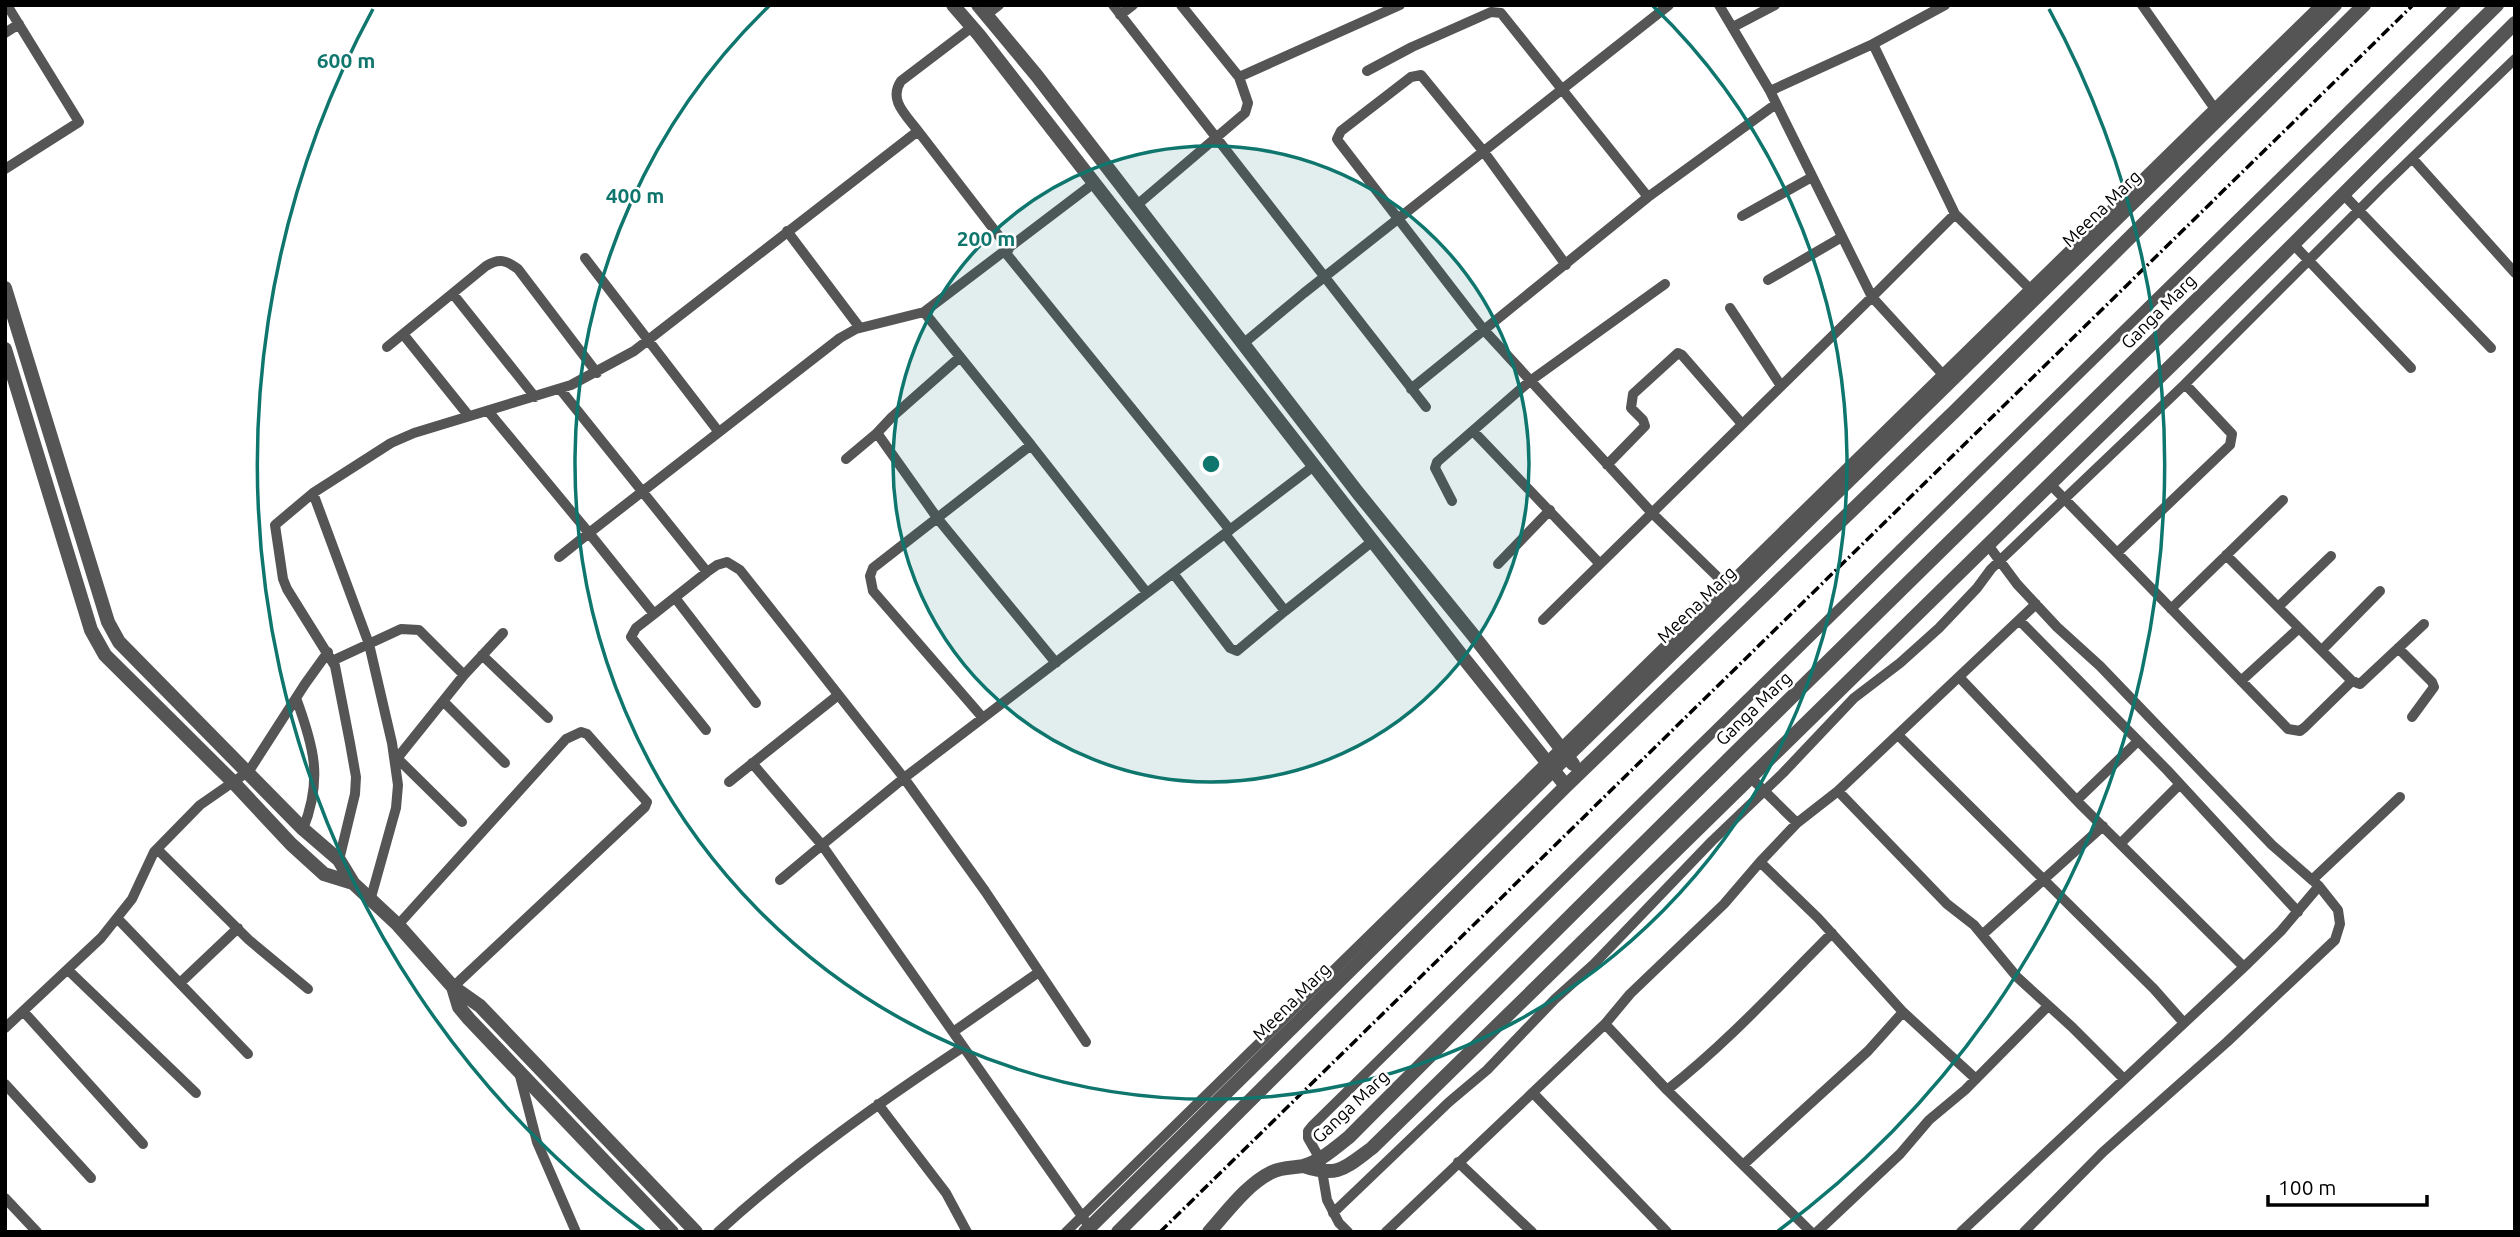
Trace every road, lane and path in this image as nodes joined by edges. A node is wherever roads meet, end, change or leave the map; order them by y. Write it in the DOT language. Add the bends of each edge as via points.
graph roads {
  1 [pos="7,5"];
  2 [pos="953,5"];
  3 [pos="999,5"];
  4 [pos="1113,5"];
  5 [pos="1133,5"];
  6 [pos="1181,5"];
  7 [pos="1399,5"];
  8 [pos="1669,5"];
  9 [pos="1719,5"];
  10 [pos="1775,5"];
  11 [pos="1945,5"];
  12 [pos="2142,5"];
  13 [pos="2320,5"];
  14 [pos="2335,5"];
  15 [pos="2364,5"];
  16 [pos="2456,5"];
  17 [pos="2497,5"];
  18 [pos="982,10"];
  19 [pos="1120,15"];
  20 [pos="2515,23"];
  21 [pos="19,24"];
  22 [pos="972,27"];
  23 [pos="1733,27"];
  24 [pos="5,33"];
  25 [pos="1873,44"];
  26 [pos="2515,59"];
  27 [pos="1367,71"];
  28 [pos="1239,77"];
  29 [pos="1563,91"];
  30 [pos="1770,91"];
  31 [pos="1776,104"];
  32 [pos="2217,113"];
  33 [pos="2418,120"];
  34 [pos="918,131"];
  35 [pos="2435,136"];
  36 [pos="1216,139"];
  37 [pos="1484,152"];
  38 [pos="2412,158"];
  39 [pos="5,169"];
  40 [pos="1812,177"];
  41 [pos="1094,183"];
  42 [pos="2343,194"];
  43 [pos="1648,197"];
  44 [pos="1137,205"];
  45 [pos="2359,211"];
  46 [pos="1955,214"];
  47 [pos="1742,216"];
  48 [pos="1399,219"];
  49 [pos="788,231"];
  50 [pos="1842,237"];
  51 [pos="2293,244"];
  52 [pos="1007,250"];
  53 [pos="585,258"];
  54 [pos="2309,261"];
  55 [pos="1566,265"];
  56 [pos="2515,273"];
  57 [pos="1324,277"];
  58 [pos="1768,280"];
  59 [pos="1665,284"];
  60 [pos="5,288"];
  61 [pos="2034,293"];
  62 [pos="453,294"];
  63 [pos="1872,298"];
  64 [pos="1730,308"];
  65 [pos="2054,312"];
  66 [pos="924,313"];
  67 [pos="860,328"];
  68 [pos="1484,330"];
  69 [pos="19,331"];
  70 [pos="403,334"];
  71 [pos="648,340"];
  72 [pos="5,342"];
  73 [pos="1244,343"];
  74 [pos="387,347"];
  75 [pos="2491,348"];
  76 [pos="5,349"];
  77 [pos="26,352"];
  78 [pos="960,357"];
  79 [pos="8,365"];
  80 [pos="2410,368"];
  81 [pos="597,373"];
  82 [pos="1946,379"];
  83 [pos="1530,381"];
  84 [pos="2185,384"];
  85 [pos="1781,386"];
  86 [pos="560,389"];
  87 [pos="1411,389"];
  88 [pos="535,397"];
  89 [pos="1966,399"];
  90 [pos="1426,407"];
  91 [pos="488,411"];
  92 [pos="468,415"];
  93 [pos="1742,424"];
  94 [pos="718,431"];
  95 [pos="1474,432"];
  96 [pos="877,433"];
  97 [pos="1031,446"];
  98 [pos="846,459"];
  99 [pos="1315,465"];
  100 [pos="1607,465"];
  101 [pos="2050,484"];
  102 [pos="643,490"];
  103 [pos="313,493"];
  104 [pos="2064,498"];
  105 [pos="2283,500"];
  106 [pos="1452,501"];
  107 [pos="1549,510"];
  108 [pos="1652,513"];
  109 [pos="938,519"];
  110 [pos="1228,532"];
  111 [pos="589,533"];
  112 [pos="1374,540"];
  113 [pos="1988,545"];
  114 [pos="2117,553"];
  115 [pos="2227,555"];
  116 [pos="2331,556"];
  117 [pos="559,557"];
  118 [pos="2001,562"];
  119 [pos="1499,564"];
  120 [pos="1600,564"];
  121 [pos="707,572"];
  122 [pos="1173,573"];
  123 [pos="1730,589"];
  124 [pos="2380,591"];
  125 [pos="1147,593"];
  126 [pos="676,598"];
  127 [pos="2036,604"];
  128 [pos="2278,607"];
  129 [pos="1749,608"];
  130 [pos="2171,609"];
  131 [pos="1284,611"];
  132 [pos="654,614"];
  133 [pos="1543,620"];
  134 [pos="2020,621"];
  135 [pos="2424,624"];
  136 [pos="2299,628"];
  137 [pos="503,633"];
  138 [pos="369,644"];
  139 [pos="2398,648"];
  140 [pos="2322,650"];
  141 [pos="482,655"];
  142 [pos="330,656"];
  143 [pos="1056,663"];
  144 [pos="464,674"];
  145 [pos="1960,678"];
  146 [pos="2241,681"];
  147 [pos="2352,681"];
  148 [pos="837,696"];
  149 [pos="296,698"];
  150 [pos="443,701"];
  151 [pos="756,703"];
  152 [pos="2412,717"];
  153 [pos="548,718"];
  154 [pos="983,718"];
  155 [pos="706,730"];
  156 [pos="1899,735"];
  157 [pos="2138,741"];
  158 [pos="1563,753"];
  159 [pos="396,759"];
  160 [pos="505,762"];
  161 [pos="752,763"];
  162 [pos="1549,766"];
  163 [pos="249,771"];
  164 [pos="1580,772"];
  165 [pos="904,778"];
  166 [pos="1751,778"];
  167 [pos="729,782"];
  168 [pos="234,783"];
  169 [pos="2180,784"];
  170 [pos="1566,786"];
  171 [pos="1838,791"];
  172 [pos="1765,792"];
  173 [pos="2400,797"];
  174 [pos="2077,800"];
  175 [pos="462,822"];
  176 [pos="1797,824"];
  177 [pos="2103,826"];
  178 [pos="303,828"];
  179 [pos="2121,843"];
  180 [pos="822,845"];
  181 [pos="157,849"];
  182 [pos="339,860"];
  183 [pos="1760,862"];
  184 [pos="780,880"];
  185 [pos="2043,880"];
  186 [pos="353,883"];
  187 [pos="2315,883"];
  188 [pos="370,901"];
  189 [pos="2298,912"];
  190 [pos="117,918"];
  191 [pos="398,925"];
  192 [pos="238,928"];
  193 [pos="1832,933"];
  194 [pos="1982,935"];
  195 [pos="2244,967"];
  196 [pos="68,970"];
  197 [pos="1039,972"];
  198 [pos="180,983"];
  199 [pos="453,987"];
  200 [pos="308,989"];
  201 [pos="2048,1006"];
  202 [pos="23,1011"];
  203 [pos="1903,1012"];
  204 [pos="2184,1023"];
  205 [pos="1605,1024"];
  206 [pos="5,1028"];
  207 [pos="953,1032"];
  208 [pos="1086,1042"];
  209 [pos="963,1047"];
  210 [pos="248,1054"];
  211 [pos="519,1072"];
  212 [pos="2123,1078"];
  213 [pos="1976,1079"];
  214 [pos="5,1084"];
  215 [pos="1667,1090"];
  216 [pos="196,1093"];
  217 [pos="1533,1093"];
  218 [pos="878,1104"];
  219 [pos="142,1144"];
  220 [pos="1458,1162"];
  221 [pos="1322,1166"];
  222 [pos="1743,1166"];
  223 [pos="91,1178"];
  224 [pos="5,1198"];
  225 [pos="1333,1213"];
  226 [pos="1088,1227"];
  227 [pos="1214,1230"];
  228 [pos="37,1232"];
  229 [pos="576,1232"];
  230 [pos="672,1232"];
  231 [pos="696,1232"];
  232 [pos="718,1232"];
  233 [pos="967,1232"];
  234 [pos="1066,1232"];
  235 [pos="1118,1232"];
  236 [pos="1348,1232"];
  237 [pos="1387,1232"];
  238 [pos="1532,1232"];
  239 [pos="1667,1232"];
  240 [pos="1811,1232"];
  241 [pos="1817,1232"];
  242 [pos="1961,1232"];
  243 [pos="2024,1232"];
  1 -- 21 [label="street"];
  2 -- 22 [label="street"];
  3 -- 18 [label="street"];
  4 -- 19 [label="street"];
  5 -- 19 [label="street"];
  6 -- 28 [label="street"];
  7 -- 28 [label="street"];
  8 -- 29 [label="street"];
  9 -- 23 [label="street"];
  10 -- 23 [label="street"];
  11 -- 25 [label="street"];
  12 -- 32 [label="street"];
  13 -- 32 [label="street"];
  14 -- 32 [label="street, Meena Marg"];
  15 -- 65 [label="street"];
  16 -- 221 [label="street" via="1312,1126 1308,1138"];
  17 -- 221 [label="street, Ganga Marg" via="1695,791"];
  18 -- 22 [label="street"];
  18 -- 44 [label="street"];
  19 -- 36 [label="street"];
  20 -- 33 [label="street, Ganga Marg"];
  21 -- 24 [label="street"];
  21 -- 39 [label="street" via="79,122"];
  22 -- 34 [label="street" via="897,88 897,101"];
  22 -- 41 [label="street"];
  23 -- 30 [label="street"];
  25 -- 30 [label="street"];
  25 -- 46 [label="street"];
  26 -- 35 [label="street"];
  27 -- 29 [label="street" via="1492,12 1501,13"];
  28 -- 36 [label="street" via="1247,109"];
  29 -- 37 [label="street"];
  29 -- 43 [label="street"];
  30 -- 31 [label="street"];
  31 -- 40 [label="street"];
  31 -- 43 [label="street"];
  32 -- 61 [label="street, Meena Marg"];
  33 -- 35 [label="street"];
  33 -- 42 [label="street, Ganga Marg"];
  34 -- 49 [label="street"];
  34 -- 52 [label="street"];
  35 -- 38 [label="street"];
  36 -- 44 [label="street"];
  36 -- 57 [label="street"];
  37 -- 48 [label="street"];
  37 -- 48 [label="street" via="1420,75 1411,76 1341,131 1337,139"];
  37 -- 55 [label="street"];
  38 -- 45 [label="street"];
  38 -- 56 [label="street"];
  40 -- 47 [label="street"];
  40 -- 50 [label="street"];
  41 -- 52 [label="street"];
  41 -- 99 [label="street"];
  42 -- 45 [label="street"];
  42 -- 51 [label="street, Ganga Marg"];
  43 -- 55 [label="street"];
  44 -- 73 [label="street"];
  45 -- 54 [label="street"];
  45 -- 75 [label="street"];
  46 -- 61 [label="street"];
  46 -- 63 [label="street"];
  48 -- 57 [label="street"];
  48 -- 68 [label="street"];
  49 -- 67 [label="street"];
  49 -- 71 [label="street"];
  50 -- 58 [label="street"];
  50 -- 63 [label="street"];
  51 -- 54 [label="street"];
  51 -- 101 [label="street, Ganga Marg"];
  52 -- 66 [label="street"];
  52 -- 110 [label="street"];
  53 -- 71 [label="street"];
  54 -- 80 [label="street"];
  54 -- 84 [label="street"];
  55 -- 68 [label="street"];
  57 -- 73 [label="street"];
  57 -- 87 [label="street"];
  59 -- 83 [label="street"];
  60 -- 69 [label="street"];
  61 -- 65 [label="street"];
  61 -- 82 [label="street, Meena Marg"];
  62 -- 70 [label="street"];
  62 -- 81 [label="street" via="494,261 509,262"];
  62 -- 88 [label="street"];
  63 -- 82 [label="street"];
  63 -- 85 [label="street"];
  64 -- 85 [label="street"];
  65 -- 89 [label="street"];
  66 -- 67 [label="street"];
  66 -- 78 [label="street"];
  67 -- 94 [label="street" via="839,338"];
  68 -- 83 [label="street"];
  68 -- 87 [label="street"];
  69 -- 72 [label="street"];
  69 -- 77 [label="street"];
  70 -- 74 [label="street"];
  70 -- 92 [label="street"];
  71 -- 81 [label="street"];
  71 -- 94 [label="street"];
  73 -- 158 [label="street"];
  76 -- 79 [label="street"];
  77 -- 79 [label="street"];
  77 -- 163 [label="street" via="108,622 119,642"];
  78 -- 96 [label="street"];
  78 -- 97 [label="street"];
  79 -- 168 [label="street" via="91,630 121,672"];
  81 -- 86 [label="street"];
  82 -- 89 [label="street"];
  82 -- 123 [label="street, Meena Marg"];
  83 -- 95 [label="street"];
  83 -- 100 [label="street"];
  84 -- 104 [label="street"];
  84 -- 114 [label="street" via="2233,439"];
  85 -- 93 [label="street"];
  86 -- 88 [label="street"];
  86 -- 102 [label="street"];
  87 -- 90 [label="street"];
  88 -- 91 [label="street"];
  89 -- 129 [label="street"];
  91 -- 92 [label="street"];
  91 -- 111 [label="street"];
  92 -- 103 [label="street" via="391,443"];
  93 -- 100 [label="street" via="1678,353 1633,394 1631,408 1645,426"];
  93 -- 108 [label="street"];
  94 -- 102 [label="street"];
  95 -- 106 [label="street" via="1435,468"];
  95 -- 107 [label="street"];
  96 -- 98 [label="street"];
  96 -- 109 [label="street"];
  97 -- 109 [label="street"];
  97 -- 125 [label="street"];
  99 -- 110 [label="street"];
  99 -- 112 [label="street"];
  100 -- 108 [label="street"];
  101 -- 104 [label="street"];
  101 -- 113 [label="street, Ganga Marg"];
  102 -- 111 [label="street"];
  102 -- 121 [label="street"];
  103 -- 138 [label="street"];
  103 -- 142 [label="street" via="275,525 287,589"];
  104 -- 114 [label="street"];
  104 -- 118 [label="street"];
  105 -- 115 [label="street"];
  107 -- 119 [label="street"];
  107 -- 120 [label="street"];
  108 -- 120 [label="street"];
  108 -- 123 [label="street"];
  109 -- 143 [label="street"];
  109 -- 154 [label="street" via="873,568 870,584"];
  110 -- 122 [label="street"];
  110 -- 131 [label="street"];
  111 -- 117 [label="street"];
  111 -- 132 [label="street"];
  112 -- 131 [label="street"];
  112 -- 162 [label="street"];
  113 -- 118 [label="street"];
  113 -- 166 [label="street, Ganga Marg"];
  114 -- 130 [label="street"];
  115 -- 128 [label="street"];
  115 -- 130 [label="street"];
  116 -- 128 [label="street"];
  118 -- 127 [label="street"];
  118 -- 172 [label="street" via="1939,628 1854,698"];
  120 -- 133 [label="street"];
  121 -- 126 [label="street"];
  121 -- 148 [label="street" via="722,562 736,566"];
  122 -- 125 [label="street"];
  122 -- 131 [label="street" via="1230,648 1237,651"];
  123 -- 129 [label="street"];
  123 -- 158 [label="street, Meena Marg"];
  124 -- 140 [label="street"];
  125 -- 143 [label="street"];
  126 -- 132 [label="street"];
  126 -- 151 [label="street"];
  127 -- 134 [label="street"];
  127 -- 187 [label="street" via="2272,845"];
  128 -- 136 [label="street"];
  129 -- 164 [label="street"];
  130 -- 146 [label="street"];
  132 -- 155 [label="street" via="631,638"];
  134 -- 145 [label="street"];
  134 -- 157 [label="street"];
  135 -- 139 [label="street"];
  136 -- 140 [label="street"];
  136 -- 146 [label="street"];
  137 -- 141 [label="street"];
  138 -- 142 [label="street"];
  138 -- 144 [label="street" via="401,629 419,630"];
  138 -- 159 [label="street"];
  139 -- 147 [label="street" via="2361,684"];
  139 -- 152 [label="street" via="2434,687"];
  140 -- 147 [label="street"];
  141 -- 144 [label="street"];
  141 -- 153 [label="street"];
  142 -- 149 [label="street"];
  142 -- 182 [label="street" via="356,777"];
  143 -- 154 [label="street"];
  144 -- 150 [label="street"];
  145 -- 156 [label="street"];
  145 -- 174 [label="street"];
  146 -- 147 [label="street" via="2294,731 2305,727"];
  148 -- 161 [label="street"];
  148 -- 165 [label="street"];
  149 -- 163 [label="street"];
  149 -- 178 [label="street" via="308,729 316,775"];
  150 -- 159 [label="street"];
  150 -- 160 [label="street"];
  154 -- 165 [label="street"];
  156 -- 171 [label="street"];
  156 -- 185 [label="street"];
  157 -- 169 [label="street"];
  157 -- 174 [label="street"];
  158 -- 162 [label="street, Meena Marg"];
  158 -- 164 [label="street"];
  159 -- 175 [label="street"];
  159 -- 188 [label="street" via="396,808"];
  161 -- 167 [label="street"];
  161 -- 180 [label="street"];
  162 -- 170 [label="street"];
  162 -- 226 [label="street, Meena Marg"];
  163 -- 168 [label="street"];
  163 -- 178 [label="street"];
  164 -- 170 [label="street"];
  165 -- 180 [label="street"];
  165 -- 197 [label="street"];
  166 -- 172 [label="street"];
  166 -- 221 [label="street, Ganga Marg" via="1372,1148 1346,1167"];
  168 -- 181 [label="street" via="200,805"];
  168 -- 186 [label="street" via="324,874"];
  169 -- 179 [label="street"];
  169 -- 189 [label="street"];
  170 -- 235 [label="street"];
  171 -- 176 [label="street"];
  171 -- 194 [label="street"];
  172 -- 176 [label="street"];
  172 -- 225 [label="street" via="1487,1070"];
  173 -- 187 [label="street"];
  174 -- 177 [label="street"];
  176 -- 183 [label="street"];
  177 -- 179 [label="street"];
  177 -- 185 [label="street"];
  178 -- 182 [label="street"];
  179 -- 195 [label="street"];
  180 -- 184 [label="street"];
  180 -- 207 [label="street"];
  181 -- 190 [label="street"];
  181 -- 192 [label="street"];
  182 -- 186 [label="street"];
  183 -- 193 [label="street"];
  183 -- 205 [label="street"];
  185 -- 194 [label="street"];
  185 -- 204 [label="street"];
  186 -- 188 [label="street"];
  187 -- 189 [label="street"];
  187 -- 243 [label="street" via="2338,910 2335,940 2103,1152"];
  188 -- 191 [label="street"];
  189 -- 195 [label="street"];
  190 -- 196 [label="street"];
  190 -- 198 [label="street"];
  191 -- 199 [label="street"];
  191 -- 199 [label="street" via="566,738 587,734 621,771 647,802 645,807"];
  192 -- 198 [label="street"];
  192 -- 200 [label="street"];
  193 -- 203 [label="street"];
  193 -- 215 [label="street" via="1704,1062"];
  194 -- 201 [label="street"];
  195 -- 204 [label="street"];
  196 -- 202 [label="street"];
  196 -- 216 [label="street"];
  197 -- 207 [label="street"];
  197 -- 208 [label="street"];
  198 -- 210 [label="street"];
  199 -- 211 [label="street" via="458,1007"];
  199 -- 231 [label="street" via="480,1006"];
  201 -- 212 [label="street"];
  201 -- 213 [label="street"];
  202 -- 206 [label="street"];
  202 -- 219 [label="street"];
  203 -- 213 [label="street"];
  203 -- 222 [label="street" via="1868,1051"];
  204 -- 212 [label="street"];
  205 -- 215 [label="street"];
  205 -- 217 [label="street"];
  207 -- 209 [label="street"];
  209 -- 218 [label="street"];
  209 -- 226 [label="street"];
  211 -- 229 [label="street" via="537,1142"];
  211 -- 230 [label="street"];
  212 -- 242 [label="street"];
  213 -- 241 [label="street"];
  214 -- 223 [label="street"];
  215 -- 222 [label="street"];
  217 -- 220 [label="street"];
  217 -- 239 [label="street"];
  218 -- 232 [label="street" via="772,1184"];
  218 -- 233 [label="street" via="946,1193"];
  220 -- 237 [label="street"];
  220 -- 238 [label="street"];
  221 -- 225 [label="street"];
  221 -- 227 [label="street, Ganga Marg" via="1270,1173 1256,1182"];
  222 -- 240 [label="street"];
  224 -- 228 [label="street"];
  225 -- 236 [label="street"];
  226 -- 234 [label="street"];
}
